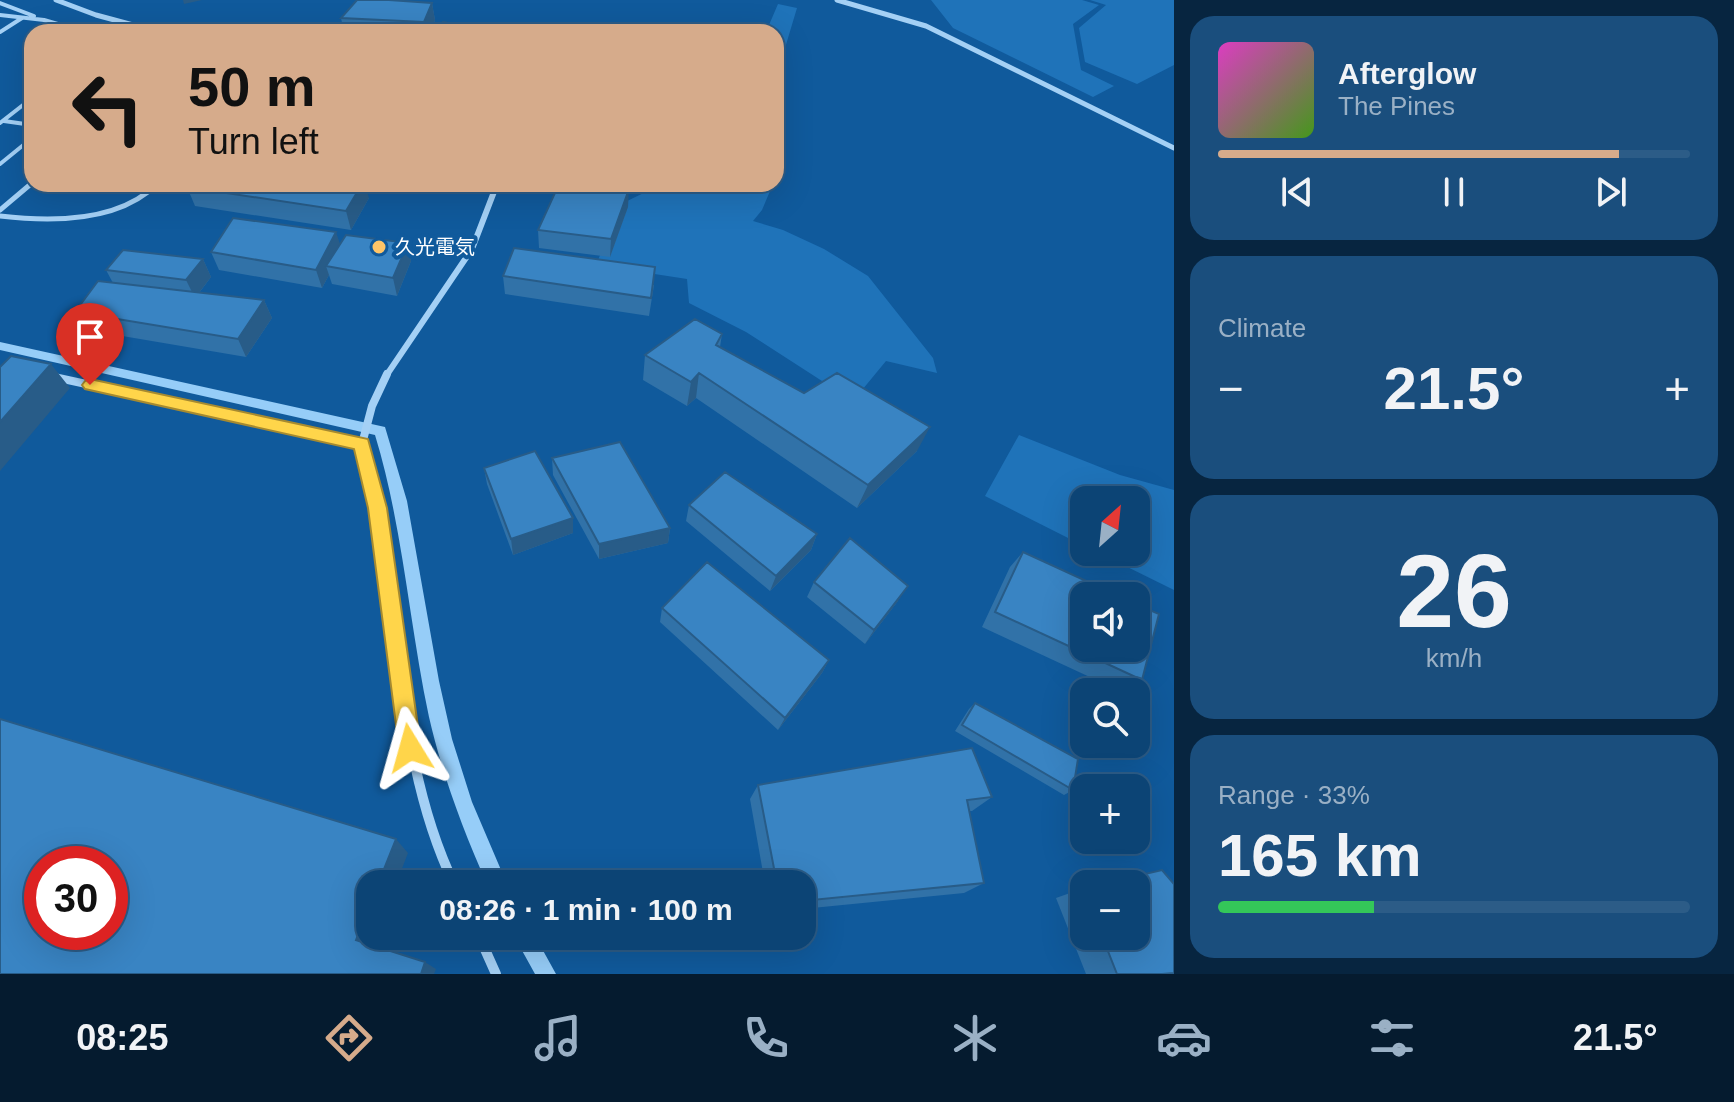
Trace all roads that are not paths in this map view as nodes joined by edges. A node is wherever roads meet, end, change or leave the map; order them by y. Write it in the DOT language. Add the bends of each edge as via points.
graph roads {
  1 [pos="56,0"];
  2 [pos="837,0"];
  3 [pos="0,3"];
  4 [pos="0,15"];
  5 [pos="22,18"];
  6 [pos="44,20"];
  7 [pos="58,24"];
  8 [pos="129,24"];
  9 [pos="0,32"];
  10 [pos="24,104"];
  11 [pos="1,121"];
  12 [pos="24,124"];
  13 [pos="24,144"];
  14 [pos="1174,148"];
  15 [pos="0,164"];
  16 [pos="24,190"];
  17 [pos="147,192"];
  18 [pos="494,192"];
  19 [pos="0,213"];
  20 [pos="45,375"];
  21 [pos="362,444"];
  22 [pos="447,870"];
  23 [pos="485,950"];
  24 [pos="496,974"];
  1 -- 8 [label="street"];
  2 -- 14 [label="street" via="926,26"];
  3 -- 6 [label="lane"];
  4 -- 5 [label="lane"];
  5 -- 6 [label="lane"];
  5 -- 9 [label="lane"];
  6 -- 7 [label="lane"];
  10 -- 11 [label="lane"];
  11 -- 12 [label="lane"];
  13 -- 15 [label="lane"];
  16 -- 19 [label="lane"];
  17 -- 19 [label="lane" via="104,214 31,220"];
  18 -- 21 [label="street" via="472,249 392,363"];
  20 -- 21 [label="street"];
  21 -- 22 [label="street" via="377,508 410,748"];
  23 -- 24 [label="street"];
}
